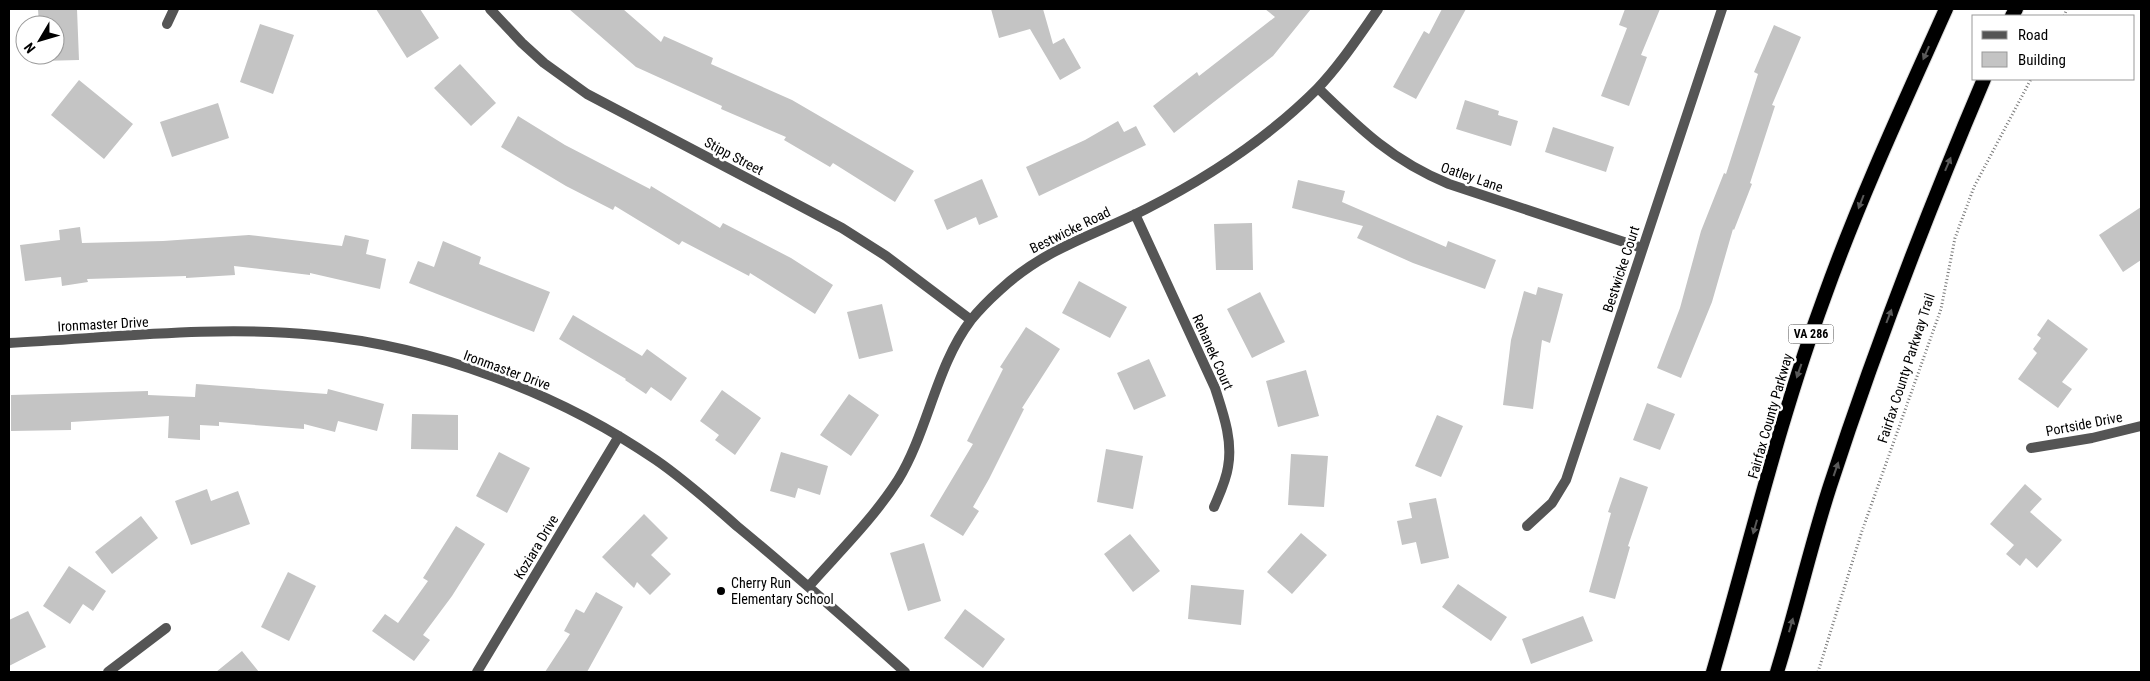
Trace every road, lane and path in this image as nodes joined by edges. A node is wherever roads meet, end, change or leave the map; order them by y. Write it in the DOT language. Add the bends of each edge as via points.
graph roads {
  1 [pos="174,9"];
  2 [pos="490,9"];
  3 [pos="1378,9"];
  4 [pos="1722,9"];
  5 [pos="1946,9"];
  6 [pos="167,24"];
  7 [pos="1984,80"];
  8 [pos="2030,80"];
  9 [pos="1318,88"];
  10 [pos="1135,214"];
  11 [pos="1642,248"];
  12 [pos="971,320"];
  13 [pos="9,343"];
  14 [pos="2141,426"];
  15 [pos="619,436"];
  16 [pos="2031,448"];
  17 [pos="1214,507"];
  18 [pos="1527,526"];
  19 [pos="809,586"];
  20 [pos="166,628"];
  21 [pos="108,672"];
  22 [pos="477,672"];
  23 [pos="905,672"];
  24 [pos="1713,672"];
  25 [pos="1777,672"];
  26 [pos="1818,672"];
  1 -- 6 [label="street"];
  2 -- 12 [label="street, Stipp Street" via="544,63 587,94 842,228 886,256"];
  3 -- 9 [label="street, Bestwicke Road"];
  4 -- 11 [label="street, Bestwicke Court"];
  5 -- 24 [label="highway, Fairfax County Parkway / VA 286, one-way" via="1866,187 1824,298 1795,382"];
  25 -- 7 [label="highway, one-way" via="1829,488 1876,350"];
  8 -- 26 [label="path, Fairfax County Parkway Trail" via="1974,187 1955,238 1941,309 1862,531"];
  9 -- 10 [label="street, Bestwicke Road" via="1232,158 1177,193"];
  9 -- 11 [label="street, Oatley Lane" via="1386,150 1422,173"];
  10 -- 12 [label="street, Bestwicke Road" via="1045,255 999,290"];
  10 -- 17 [label="street, Rehanek Court" via="1215,388 1223,413 1229,440 1228,468"];
  11 -- 18 [label="street, Bestwicke Court" via="1566,480 1552,503"];
  12 -- 19 [label="street, Bestwicke Road" via="953,352 898,480"];
  13 -- 15 [label="street, Ironmaster Drive" via="204,332 316,335 368,342 424,355 510,384 582,414"];
  14 -- 16 [label="street, Portside Drive"];
  15 -- 19 [label="street, Ironmaster Drive" via="683,480"];
  15 -- 22 [label="street, Koziara Drive"];
  19 -- 23 [label="street, Ironmaster Drive"];
  20 -- 21 [label="street"];
}
